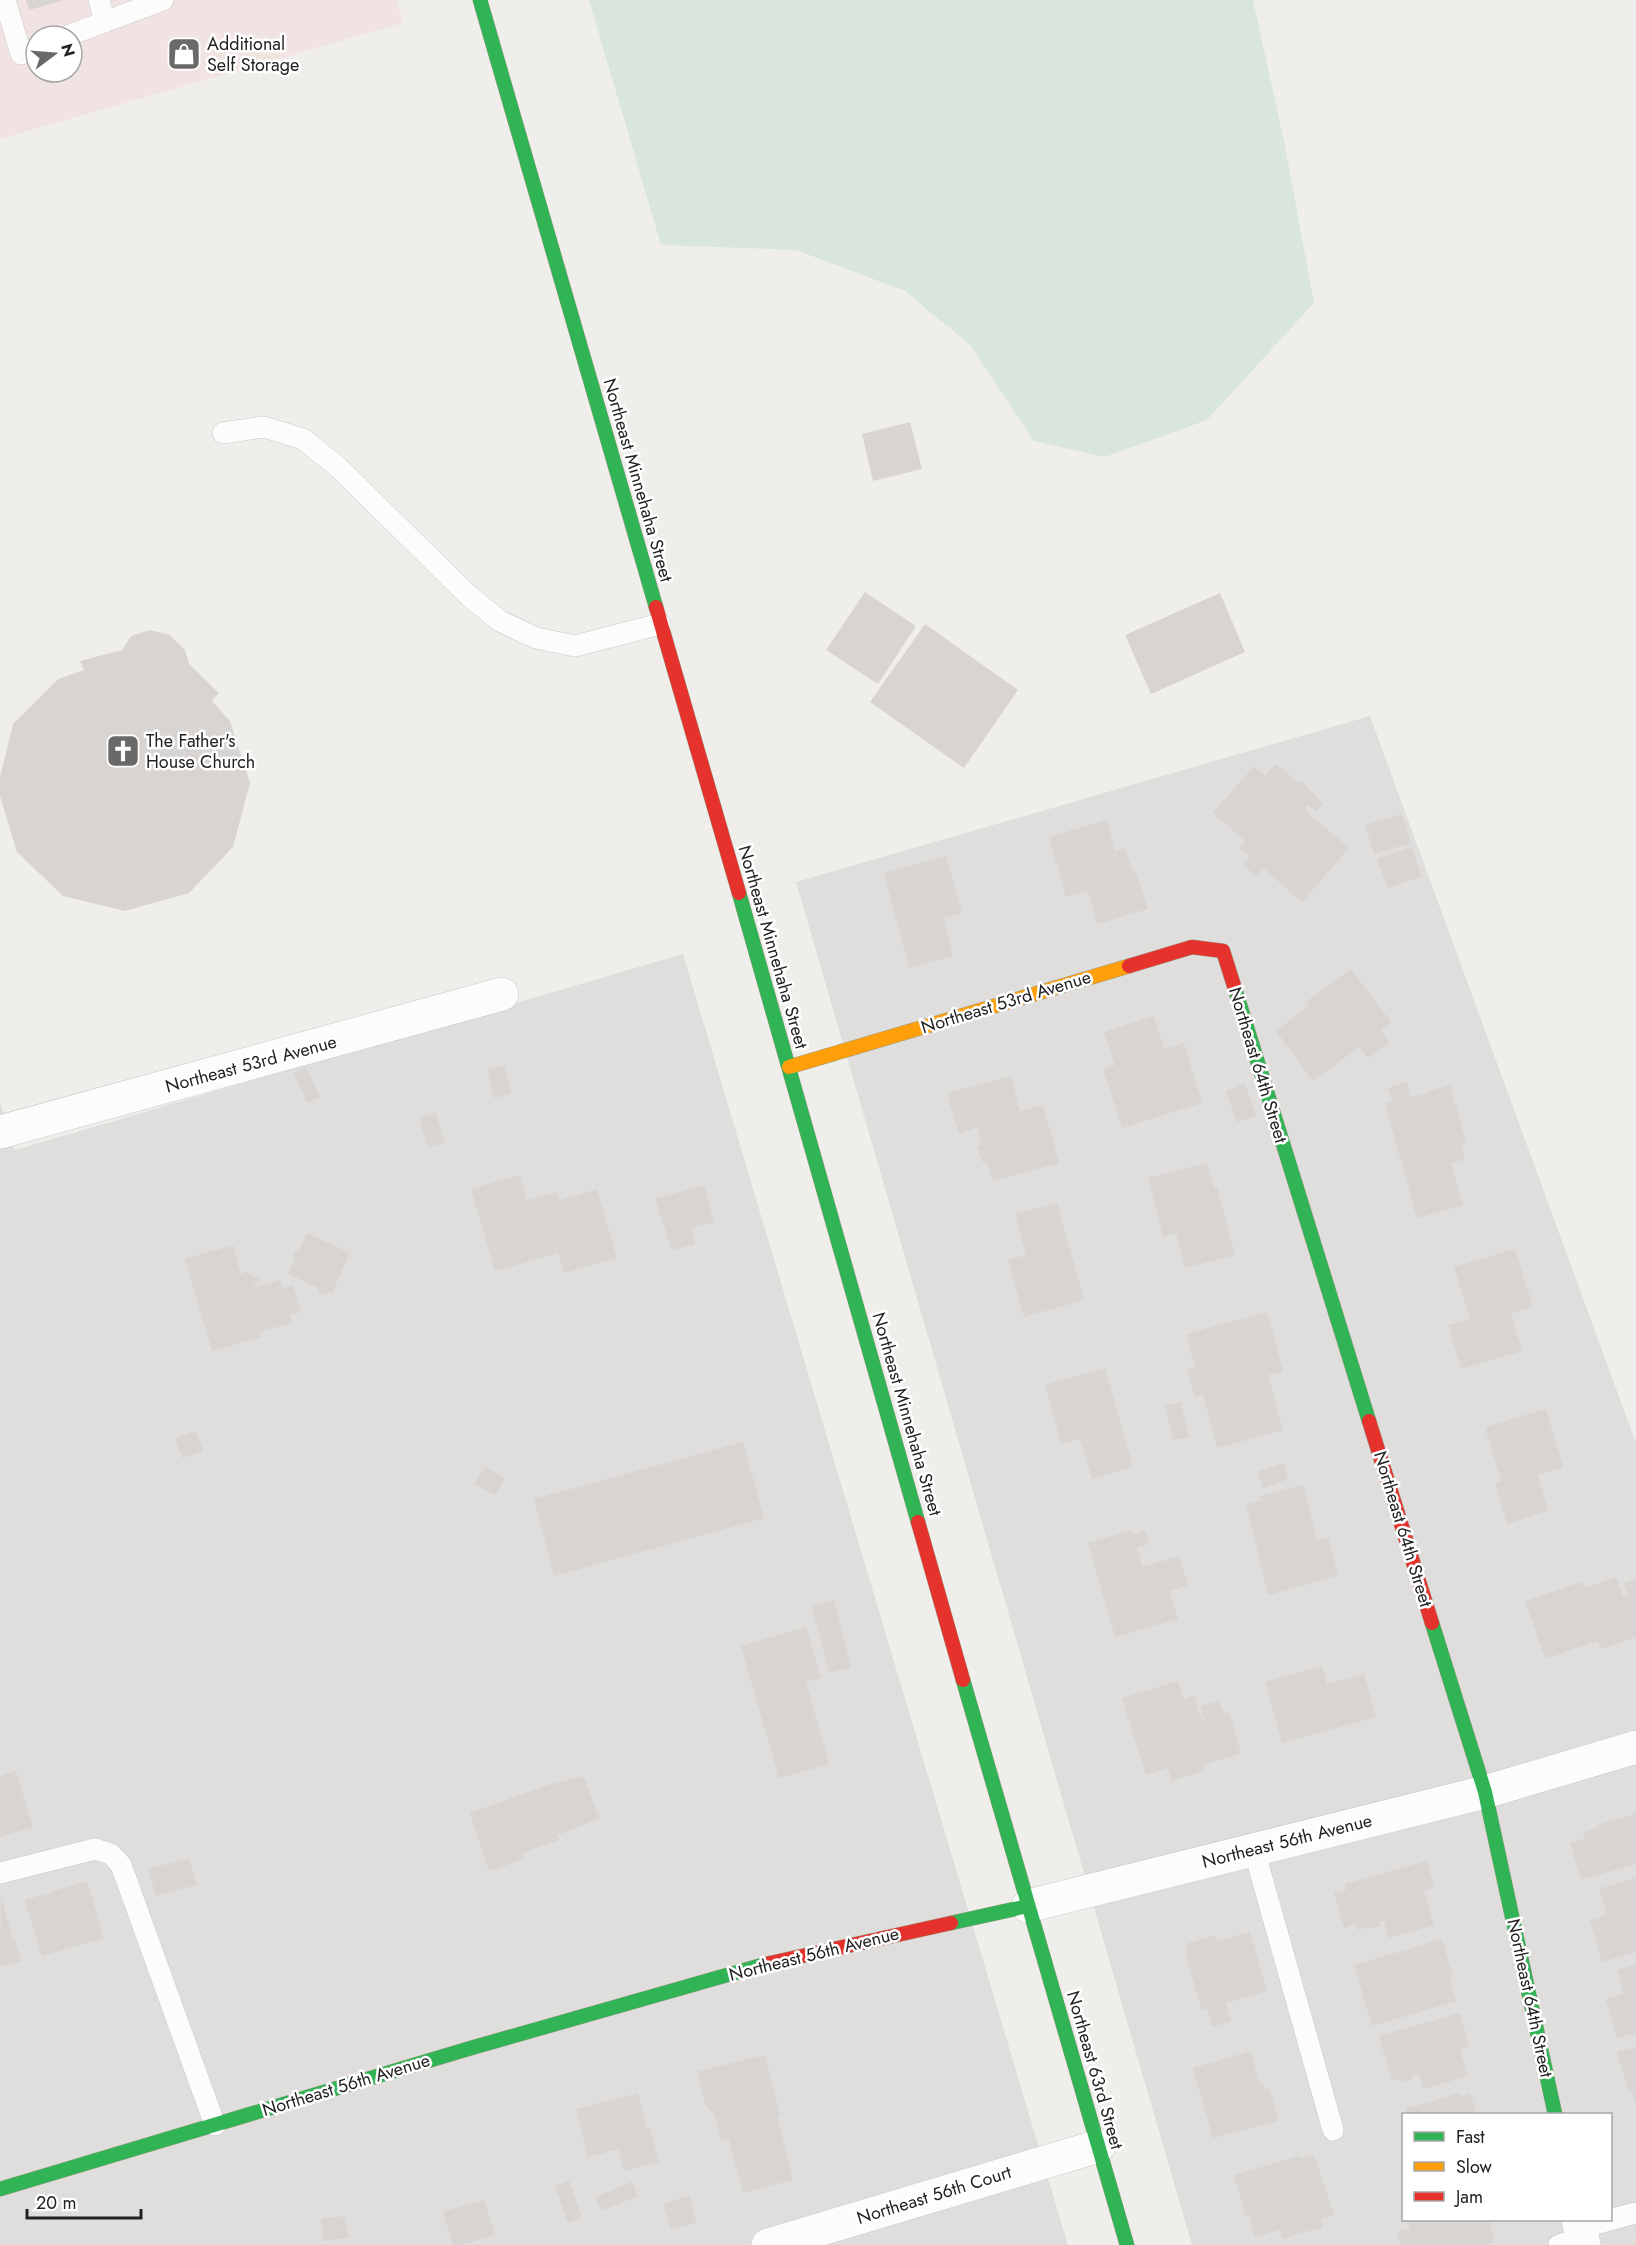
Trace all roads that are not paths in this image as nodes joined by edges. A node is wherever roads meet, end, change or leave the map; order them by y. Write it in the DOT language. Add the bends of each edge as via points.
graph roads {
  1 [pos="5,0"];
  2 [pos="99,0"];
  3 [pos="163,0"];
  4 [pos="480,0"];
  5 [pos="105,21"];
  6 [pos="84,29"];
  7 [pos="24,53"];
  8 [pos="223,433"];
  9 [pos="660,624"];
  10 [pos="1223,951"];
  11 [pos="502,994"];
  12 [pos="789,1067"];
  13 [pos="0,1132"];
  14 [pos="1636,1747"];
  15 [pos="1485,1792"];
  16 [pos="1254,1850"];
  17 [pos="0,1873"];
  18 [pos="1028,1905"];
  19 [pos="1555,2113"];
  20 [pos="215,2125"];
  21 [pos="1333,2130"];
  22 [pos="1099,2146"];
  23 [pos="0,2189"];
  24 [pos="1636,2213"];
  25 [pos="1577,2235"];
  26 [pos="768,2245"];
  27 [pos="1127,2245"];
  1 -- 7 [label="lane" via="21,54"];
  2 -- 5 [label="lane"];
  3 -- 5 [label="lane"];
  4 -- 9 [label="street, Northeast Minnehaha Street"];
  5 -- 6 [label="lane"];
  8 -- 9 [label="lane" via="264,427 303,439 338,467 469,596 500,621 536,638 575,646"];
  9 -- 12 [label="street, Northeast Minnehaha Street"];
  10 -- 12 [label="street, Northeast 53rd Avenue" via="1192,947"];
  10 -- 15 [label="street, Northeast 64th Street"];
  11 -- 13 [label="street, Northeast 53rd Avenue"];
  12 -- 18 [label="street, Northeast Minnehaha Street"];
  14 -- 15 [label="street, Northeast 56th Avenue"];
  15 -- 16 [label="street, Northeast 56th Avenue"];
  15 -- 19 [label="street, Northeast 64th Street"];
  16 -- 18 [label="street, Northeast 56th Avenue"];
  16 -- 21 [label="lane"];
  17 -- 20 [label="lane" via="95,1849 111,1854 121,1865"];
  18 -- 20 [label="street, Northeast 56th Avenue" via="754,1967"];
  18 -- 22 [label="street, Northeast 63rd Street"];
  20 -- 23 [label="street, Northeast 56th Avenue"];
  22 -- 26 [label="street, Northeast 56th Court"];
  22 -- 27 [label="street, Northeast 63rd Street"];
  24 -- 25 [label="lane"];
}
